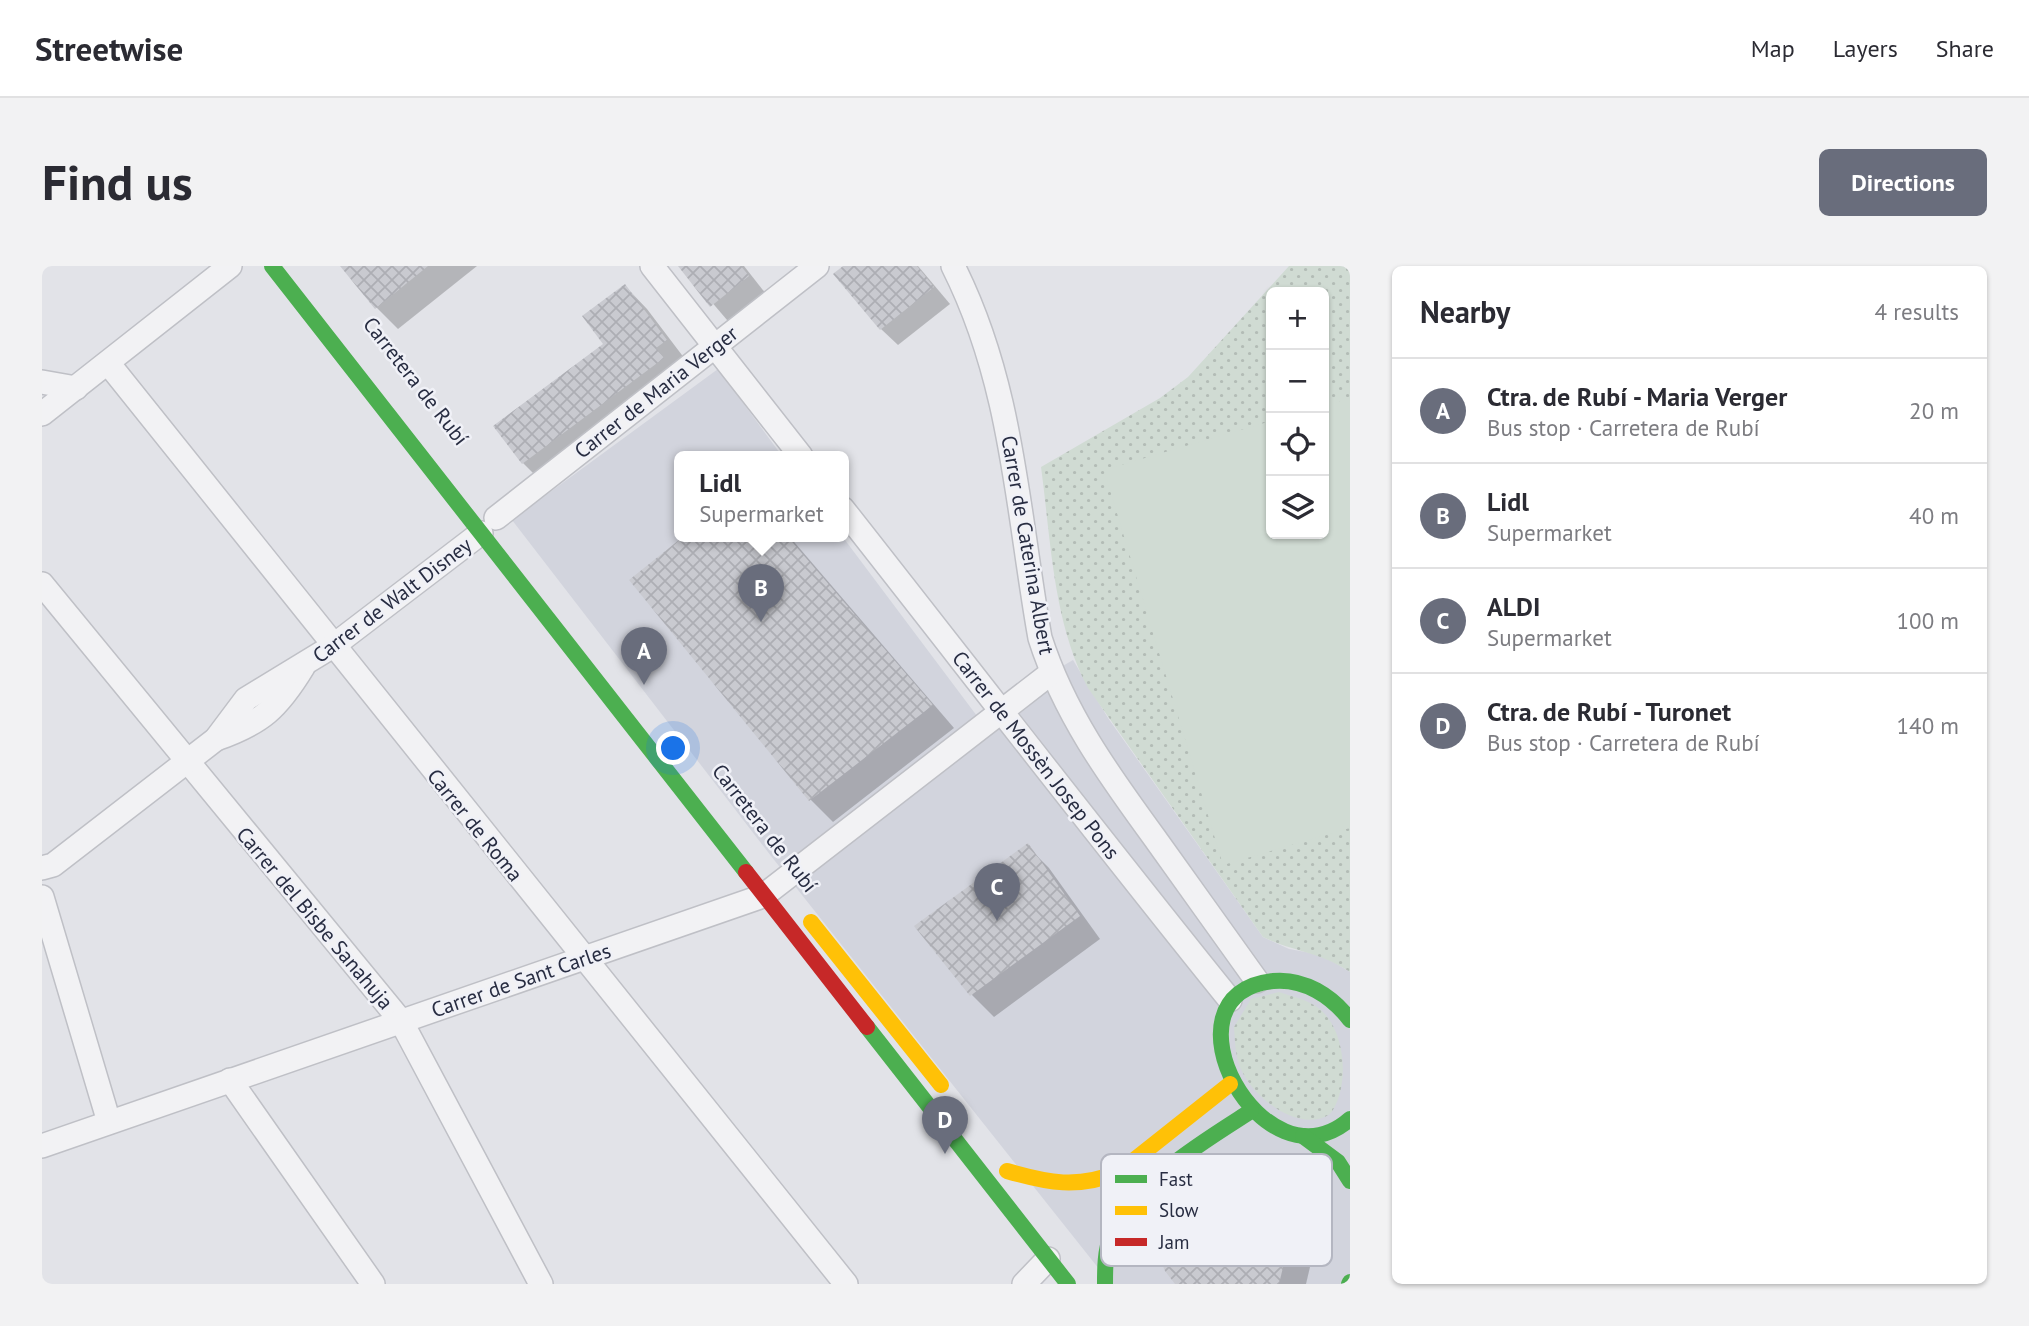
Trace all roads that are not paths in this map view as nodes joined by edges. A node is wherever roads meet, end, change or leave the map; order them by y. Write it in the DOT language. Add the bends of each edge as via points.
graph roads {
  1 [pos="230,266"];
  2 [pos="652,266"];
  3 [pos="817,266"];
  4 [pos="953,266"];
  5 [pos="273,267"];
  6 [pos="715,345"];
  7 [pos="108,363"];
  8 [pos="42,382"];
  9 [pos="76,388"];
  10 [pos="42,414"];
  11 [pos="797,451"];
  12 [pos="849,517"];
  13 [pos="493,522"];
  14 [pos="42,584"];
  15 [pos="333,646"];
  16 [pos="1051,673"];
  17 [pos="1002,711"];
  18 [pos="188,762"];
  19 [pos="42,869"];
  20 [pos="780,889"];
  21 [pos="42,897"];
  22 [pos="582,958"];
  23 [pos="1257,981"];
  24 [pos="1230,1000"];
  25 [pos="1350,1020"];
  26 [pos="401,1021"];
  27 [pos="230,1080"];
  28 [pos="1230,1084"];
  29 [pos="947,1094"];
  30 [pos="1251,1111"];
  31 [pos="1350,1119"];
  32 [pos="109,1122"];
  33 [pos="1303,1136"];
  34 [pos="42,1146"];
  35 [pos="1142,1154"];
  36 [pos="1192,1154"];
  37 [pos="1327,1154"];
  38 [pos="1332,1158"];
  39 [pos="1101,1180"];
  40 [pos="1350,1181"];
  41 [pos="1023,1191"];
  42 [pos="1048,1259"];
  43 [pos="1107,1266"];
  44 [pos="1088,1282"];
  45 [pos="373,1284"];
  46 [pos="541,1284"];
  47 [pos="846,1284"];
  48 [pos="1024,1284"];
  49 [pos="1068,1284"];
  50 [pos="1105,1284"];
  1 -- 7 [label="street"];
  2 -- 6 [label="street"];
  3 -- 6 [label="street, Carrer de Maria Verger"];
  4 -- 16 [label="street, Carrer de Caterina Albert" via="973,307 997,378 1040,638"];
  5 -- 13 [label="main road, Carretera de Rubí"];
  6 -- 11 [label="street"];
  6 -- 13 [label="street, Carrer de Maria Verger"];
  7 -- 9 [label="street"];
  7 -- 15 [label="street, Carrer de Roma"];
  8 -- 9 [label="street"];
  9 -- 10 [label="street"];
  12 -- 17 [label="street, Carrer de Mossèn Josep Pons"];
  13 -- 15 [label="street, Carrer de Walt Disney"];
  13 -- 20 [label="main road, Carretera de Rubí"];
  14 -- 18 [label="street, Carrer del Bisbe Sanahuja"];
  15 -- 18 [label="street, Carrer de Walt Disney" via="303,667 266,716 216,739"];
  15 -- 22 [label="street, Carrer de Roma"];
  16 -- 17 [label="street, Carrer de Sant Carles"];
  16 -- 23 [label="street, Carrer de Caterina Albert" via="1102,765"];
  17 -- 20 [label="street, Carrer de Sant Carles"];
  17 -- 24 [label="street, Carrer de Mossèn Josep Pons"];
  18 -- 19 [label="street, Carrer de Walt Disney" via="53,866"];
  18 -- 26 [label="street, Carrer del Bisbe Sanahuja"];
  20 -- 22 [label="street, Carrer de Sant Carles"];
  20 -- 29 [label="main road, Carretera de Rubí"];
  20 -- 42 [label="main road, Carretera de Rubí"];
  21 -- 32 [label="street"];
  22 -- 26 [label="street, Carrer de Sant Carles"];
  22 -- 47 [label="street, Carrer de Roma"];
  23 -- 24 [label="main road"];
  23 -- 25 [label="main road" via="1295,982 1317,989"];
  24 -- 28 [label="main road" via="1221,1032"];
  26 -- 27 [label="street, Carrer de Sant Carles"];
  26 -- 46 [label="street, Carrer del Bisbe Sanahuja"];
  27 -- 32 [label="street, Carrer de Sant Carles"];
  27 -- 45 [label="street"];
  28 -- 30 [label="main road"];
  28 -- 35 [label="main road"];
  30 -- 33 [label="main road" via="1278,1130"];
  30 -- 36 [label="main road"];
  31 -- 33 [label="main road" via="1334,1132"];
  32 -- 34 [label="street, Carrer de Sant Carles"];
  33 -- 37 [label="main road"];
  38 -- 40 [label="main road"];
  39 -- 41 [label="main road" via="1069,1187 1003,1165"];
  42 -- 44 [label="main road"];
  42 -- 48 [label="street"];
  42 -- 49 [label="main road, Carretera de Rubí"];
  43 -- 50 [label="main road"];
}
